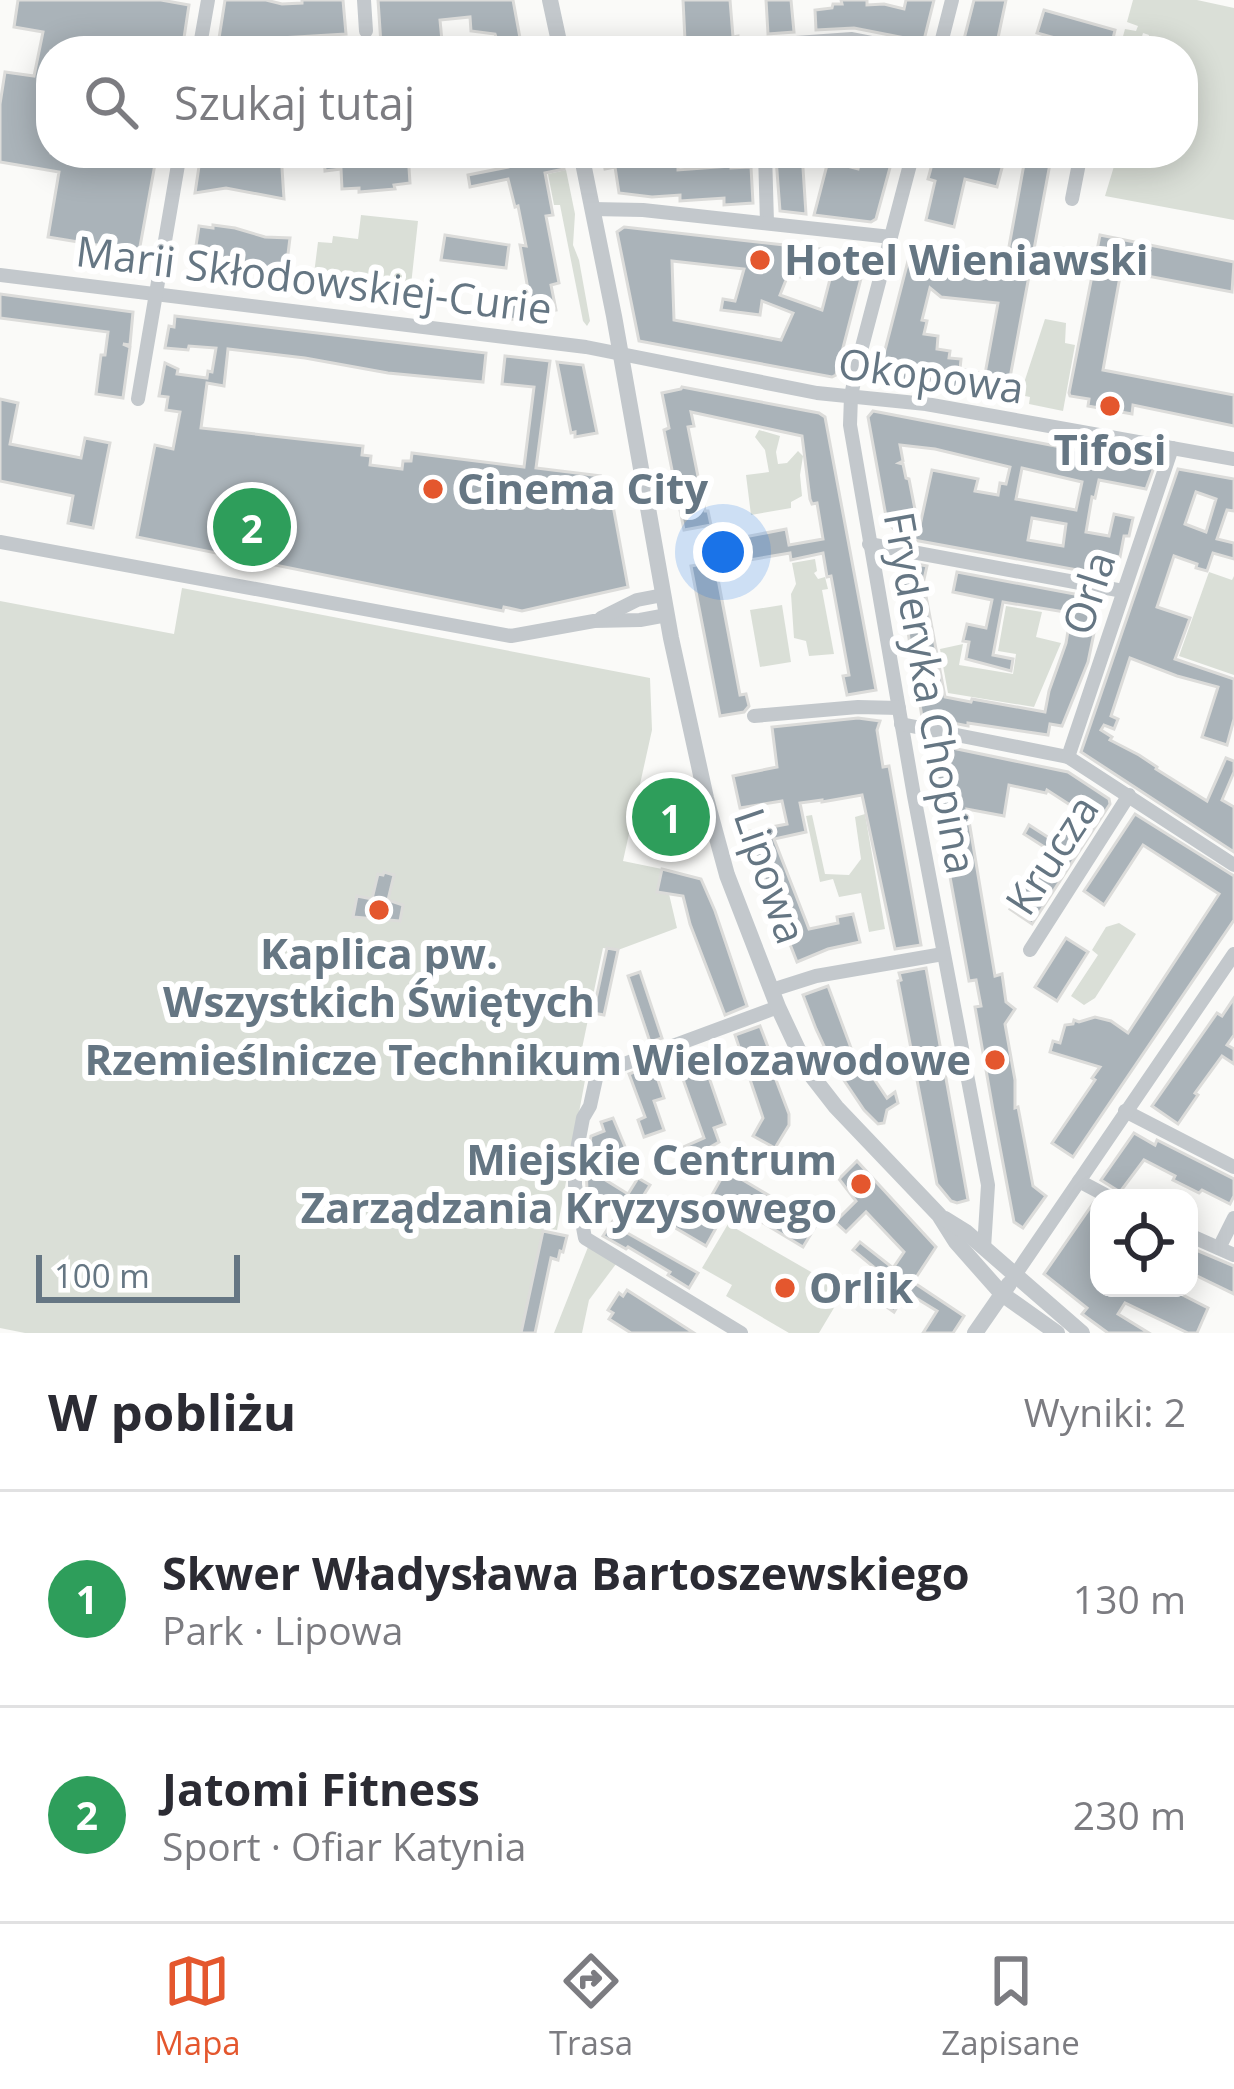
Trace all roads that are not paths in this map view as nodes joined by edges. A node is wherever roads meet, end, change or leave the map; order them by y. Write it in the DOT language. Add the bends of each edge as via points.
graph roads {
  1 [pos="208,0"];
  2 [pos="364,0"];
  3 [pos="550,0"];
  4 [pos="952,0"];
  5 [pos="366,31"];
  6 [pos="202,36"];
  7 [pos="558,36"];
  8 [pos="943,36"];
  9 [pos="177,168"];
  10 [pos="584,168"];
  11 [pos="765,168"];
  12 [pos="909,168"];
  13 [pos="1079,168"];
  14 [pos="1072,199"];
  15 [pos="592,209"];
  16 [pos="767,223"];
  17 [pos="891,237"];
  18 [pos="0,275"];
  19 [pos="155,292"];
  20 [pos="620,354"];
  21 [pos="850,396"];
  22 [pos="138,399"];
  23 [pos="1172,448"];
  24 [pos="1234,459"];
  25 [pos="0,542"];
  26 [pos="868,544"];
  27 [pos="1123,591"];
  28 [pos="663,595"];
  29 [pos="667,614"];
  30 [pos="594,621"];
  31 [pos="754,716"];
  32 [pos="900,716"];
  33 [pos="1068,757"];
  34 [pos="1130,795"];
  35 [pos="1234,865"];
  36 [pos="1030,950"];
  37 [pos="944,954"];
  38 [pos="1234,954"];
  39 [pos="1229,972"];
  40 [pos="775,998"];
  41 [pos="1125,1111"];
  42 [pos="1234,1167"];
  43 [pos="1078,1181"];
  44 [pos="1094,1189"];
  45 [pos="939,1215"];
  46 [pos="1234,1218"];
  47 [pos="1198,1239"];
  48 [pos="984,1248"];
  49 [pos="1219,1248"];
  50 [pos="1234,1256"];
  51 [pos="1015,1275"];
  52 [pos="1002,1294"];
  53 [pos="741,1333"];
  54 [pos="975,1333"];
  55 [pos="1057,1333"];
  56 [pos="1082,1333"];
  1 -- 6 [label="street"];
  2 -- 5 [label="street"];
  3 -- 7 [label="street"];
  4 -- 8 [label="street"];
  9 -- 19 [label="street"];
  10 -- 15 [label="street, Lipowa"];
  11 -- 16 [label="street"];
  12 -- 17 [label="street, Fryderyka Chopina"];
  13 -- 14 [label="street"];
  15 -- 16 [label="street"];
  15 -- 20 [label="street, Lipowa"];
  16 -- 17 [label="street"];
  17 -- 21 [label="street, Fryderyka Chopina"];
  18 -- 19 [label="street, Marii Skłodowskiej-Curie"];
  19 -- 20 [label="street, Marii Skłodowskiej-Curie"];
  19 -- 22 [label="street"];
  20 -- 21 [label="street, Okopowa"];
  20 -- 28 [label="street, Lipowa"];
  21 -- 23 [label="street, Okopowa"];
  21 -- 26 [label="street, Fryderyka Chopina"];
  23 -- 24 [label="street, Okopowa"];
  23 -- 27 [label="street, Orla"];
  25 -- 30 [label="street" via="511,636"];
  26 -- 27 [label="street"];
  26 -- 32 [label="street, Fryderyka Chopina"];
  27 -- 33 [label="street, Orla"];
  28 -- 29 [label="street, Lipowa"];
  28 -- 30 [label="street"];
  29 -- 30 [label="street"];
  29 -- 40 [label="street, Lipowa" via="721,855"];
  31 -- 32 [label="street" via="858,707"];
  32 -- 33 [label="street"];
  32 -- 37 [label="street, Fryderyka Chopina"];
  33 -- 34 [label="street"];
  34 -- 35 [label="street"];
  34 -- 36 [label="street, Krucza"];
  37 -- 40 [label="street" via="816,976"];
  37 -- 48 [label="street, Fryderyka Chopina" via="988,1185"];
  38 -- 39 [label="street"];
  39 -- 41 [label="street"];
  40 -- 45 [label="street, Lipowa" via="819,1087"];
  40 -- 53 [label="street" via="597,1074 575,1160 585,1238"];
  41 -- 42 [label="street"];
  41 -- 43 [label="street"];
  43 -- 44 [label="street"];
  43 -- 51 [label="street"];
  45 -- 48 [label="street, Lipowa"];
  45 -- 52 [label="street, Lipowa"];
  46 -- 49 [label="street"];
  47 -- 49 [label="street"];
  48 -- 51 [label="street, Lipowa"];
  49 -- 50 [label="street"];
  51 -- 52 [label="street"];
  51 -- 56 [label="street, Lipowa"];
  52 -- 54 [label="street"];
  52 -- 55 [label="street, Lipowa"];
}
